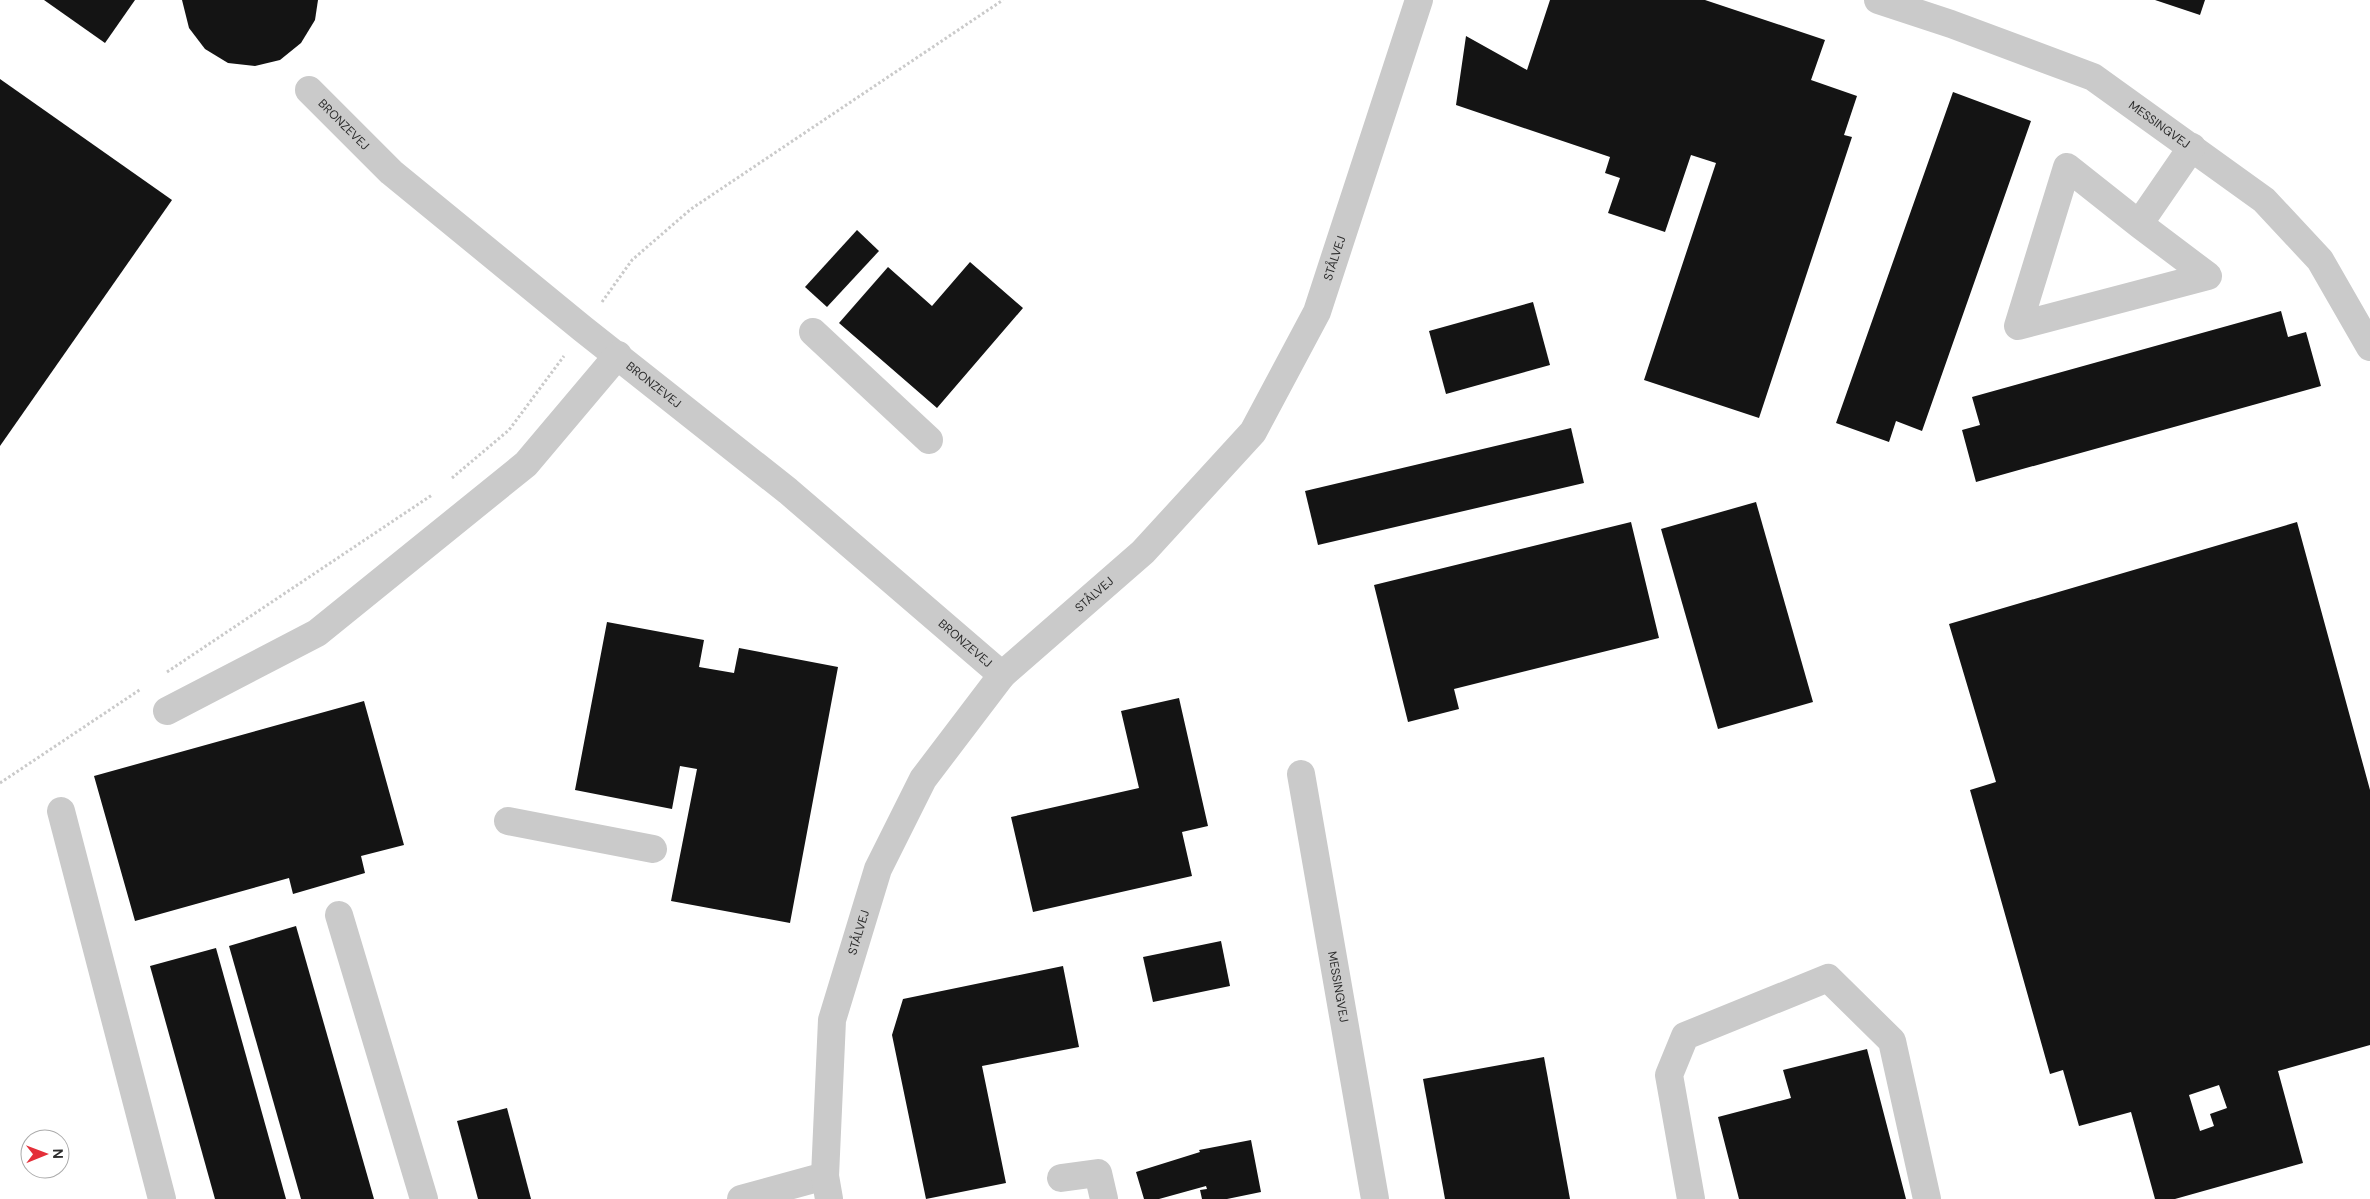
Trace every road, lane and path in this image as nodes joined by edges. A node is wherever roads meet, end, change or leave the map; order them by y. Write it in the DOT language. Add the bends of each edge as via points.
graph roads {
  1 [pos="1003,0"];
  2 [pos="1419,0"];
  3 [pos="1878,0"];
  4 [pos="309,90"];
  5 [pos="2192,147"];
  6 [pos="2140,224"];
  7 [pos="583,329"];
  8 [pos="812,332"];
  9 [pos="2370,347"];
  10 [pos="618,355"];
  11 [pos="929,440"];
  12 [pos="450,480"];
  13 [pos="435,493"];
  14 [pos="164,673"];
  15 [pos="1002,675"];
  16 [pos="148,684"];
  17 [pos="167,711"];
  18 [pos="1301,774"];
  19 [pos="0,783"];
  20 [pos="61,811"];
  21 [pos="508,821"];
  22 [pos="653,849"];
  23 [pos="340,915"];
  24 [pos="1061,1178"];
  25 [pos="827,1188"];
  26 [pos="162,1199"];
  27 [pos="424,1199"];
  28 [pos="741,1199"];
  29 [pos="1104,1199"];
  30 [pos="1374,1199"];
  31 [pos="1691,1199"];
  32 [pos="1927,1199"];
  1 -- 7 [label="path" via="691,209 632,260"];
  2 -- 15 [label="street, STÅLVEJ" via="1317,312 1253,432 1143,552"];
  3 -- 5 [label="street, MESSINGVEJ" via="2093,77"];
  4 -- 7 [label="street, BRONZEVEJ" via="391,172"];
  5 -- 6 [label="street"];
  5 -- 9 [label="street, MESSINGVEJ" via="2264,200 2320,260"];
  6 -- 6 [label="street" via="2208,276 2018,326 2067,168"];
  7 -- 10 [label="street, BRONZEVEJ"];
  7 -- 12 [label="path" via="509,430"];
  8 -- 11 [label="street"];
  10 -- 15 [label="street, BRONZEVEJ" via="788,491"];
  10 -- 17 [label="street" via="526,464 317,633"];
  13 -- 14 [label="path"];
  15 -- 25 [label="street, STÅLVEJ" via="923,779 878,869 832,1020"];
  16 -- 19 [label="path"];
  18 -- 30 [label="street, MESSINGVEJ"];
  20 -- 26 [label="street"];
  21 -- 22 [label="street"];
  23 -- 27 [label="street"];
  24 -- 29 [label="street" via="1098,1173"];
  25 -- 28 [label="street"];
  31 -- 32 [label="street" via="1669,1075 1685,1036 1828,978 1892,1040"];
}
